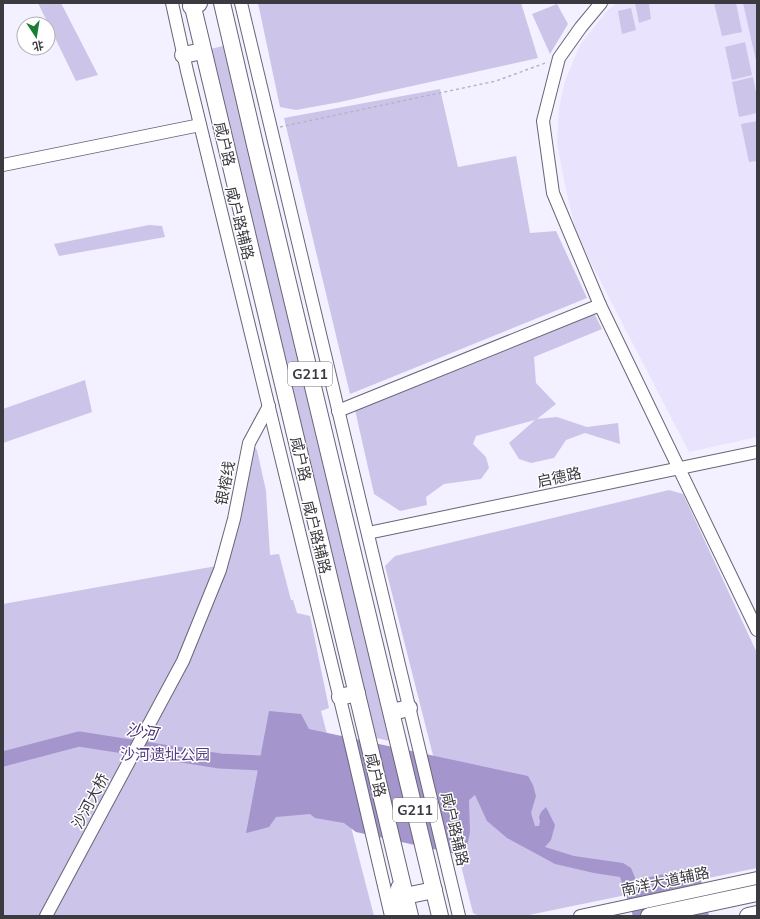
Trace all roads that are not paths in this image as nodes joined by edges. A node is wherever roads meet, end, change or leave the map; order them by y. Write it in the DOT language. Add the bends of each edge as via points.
graph roads {
  1 [pos="172,3"];
  2 [pos="222,3"];
  3 [pos="241,3"];
  4 [pos="601,3"];
  5 [pos="194,4"];
  6 [pos="203,51"];
  7 [pos="183,55"];
  8 [pos="200,124"];
  9 [pos="3,165"];
  10 [pos="600,305"];
  11 [pos="269,406"];
  12 [pos="338,411"];
  13 [pos="757,452"];
  14 [pos="679,469"];
  15 [pos="368,534"];
  16 [pos="220,570"];
  17 [pos="757,630"];
  18 [pos="357,693"];
  19 [pos="340,698"];
  20 [pos="409,708"];
  21 [pos="392,712"];
  22 [pos="399,869"];
  23 [pos="757,878"];
  24 [pos="433,886"];
  25 [pos="757,893"];
  26 [pos="716,894"];
  27 [pos="406,896"];
  28 [pos="757,914"];
  29 [pos="585,915"];
  30 [pos="46,916"];
  31 [pos="391,916"];
  32 [pos="396,916"];
  33 [pos="410,916"];
  34 [pos="440,916"];
  35 [pos="453,916"];
  36 [pos="459,916"];
  37 [pos="649,916"];
  38 [pos="748,916"];
  1 -- 7 [label="street, 咸户路辅路"];
  2 -- 21 [label="main road, 咸户路 / G211"];
  3 -- 12 [label="street, 咸户路辅路"];
  4 -- 10 [label="street" via="559,58 543,120 553,193"];
  5 -- 6 [label="main road, 咸户路 / G211"];
  6 -- 7 [label="main road"];
  6 -- 18 [label="main road, 咸户路 / G211"];
  7 -- 8 [label="street, 咸户路辅路"];
  8 -- 9 [label="street"];
  8 -- 11 [label="street, 咸户路辅路"];
  10 -- 12 [label="street"];
  10 -- 14 [label="street"];
  11 -- 16 [label="street, 银榕线" via="249,443 234,519"];
  11 -- 19 [label="street, 咸户路辅路"];
  12 -- 15 [label="street, 咸户路辅路"];
  13 -- 14 [label="street, 启德路"];
  14 -- 15 [label="street, 启德路"];
  14 -- 17 [label="street"];
  15 -- 20 [label="street, 咸户路辅路"];
  16 -- 30 [label="street, 沙河大桥" via="183,660"];
  18 -- 19 [label="main road"];
  18 -- 22 [label="main road, 咸户路 / G211"];
  19 -- 31 [label="street, 咸户路辅路"];
  20 -- 21 [label="main road"];
  20 -- 36 [label="street, 咸户路辅路"];
  21 -- 24 [label="main road, 咸户路 / G211"];
  22 -- 27 [label="main road, 咸户路 / G211"];
  22 -- 32 [label="main road"];
  23 -- 26 [label="street, 南洋大道辅路"];
  24 -- 27 [label="main road"];
  24 -- 34 [label="main road, 咸户路 / G211"];
  24 -- 35 [label="main road"];
  25 -- 26 [label="main road"];
  26 -- 29 [label="street, 南洋大道辅路"];
  26 -- 37 [label="main road"];
  27 -- 33 [label="main road, 咸户路 / G211"];
  28 -- 38 [label="main road"];
}
